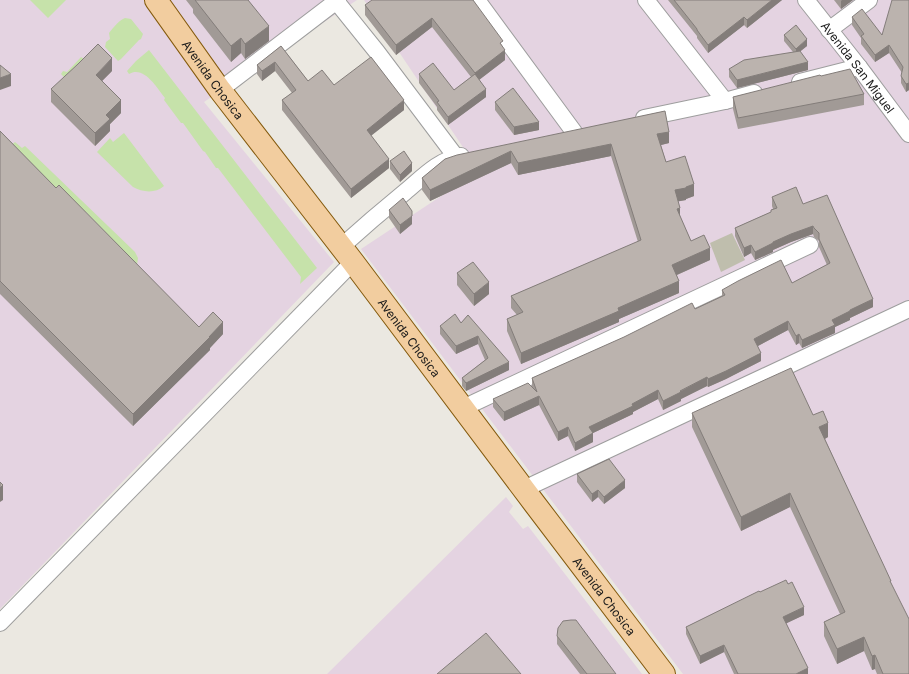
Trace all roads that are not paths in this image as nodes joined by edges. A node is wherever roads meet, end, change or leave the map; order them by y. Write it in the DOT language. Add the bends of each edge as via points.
graph roads {
  1 [pos="156,0"];
  2 [pos="477,0"];
  3 [pos="646,0"];
  4 [pos="806,0"];
  5 [pos="869,0"];
  6 [pos="337,1"];
  7 [pos="829,30"];
  8 [pos="859,66"];
  9 [pos="220,90"];
  10 [pos="725,101"];
  11 [pos="627,121"];
  12 [pos="574,132"];
  13 [pos="909,134"];
  14 [pos="478,152"];
  15 [pos="456,157"];
  16 [pos="810,245"];
  17 [pos="347,254"];
  18 [pos="909,309"];
  19 [pos="463,408"];
  20 [pos="524,489"];
  21 [pos="0,623"];
  22 [pos="664,674"];
  1 -- 9 [label="main road, Avenida Chosica"];
  2 -- 12 [label="street"];
  3 -- 10 [label="street"];
  4 -- 7 [label="street, Avenida San Miguel"];
  5 -- 7 [label="street"];
  6 -- 9 [label="street"];
  6 -- 15 [label="street"];
  7 -- 8 [label="street, Avenida San Miguel"];
  8 -- 10 [label="street"];
  8 -- 13 [label="street, Avenida San Miguel"];
  9 -- 17 [label="main road, Avenida Chosica"];
  10 -- 11 [label="street"];
  14 -- 15 [label="street"];
  15 -- 17 [label="street" via="440,163 373,219"];
  16 -- 19 [label="street"];
  17 -- 19 [label="main road, Avenida Chosica"];
  17 -- 21 [label="street"];
  18 -- 20 [label="street"];
  19 -- 20 [label="main road, Avenida Chosica"];
  20 -- 22 [label="main road, Avenida Chosica"];
}
